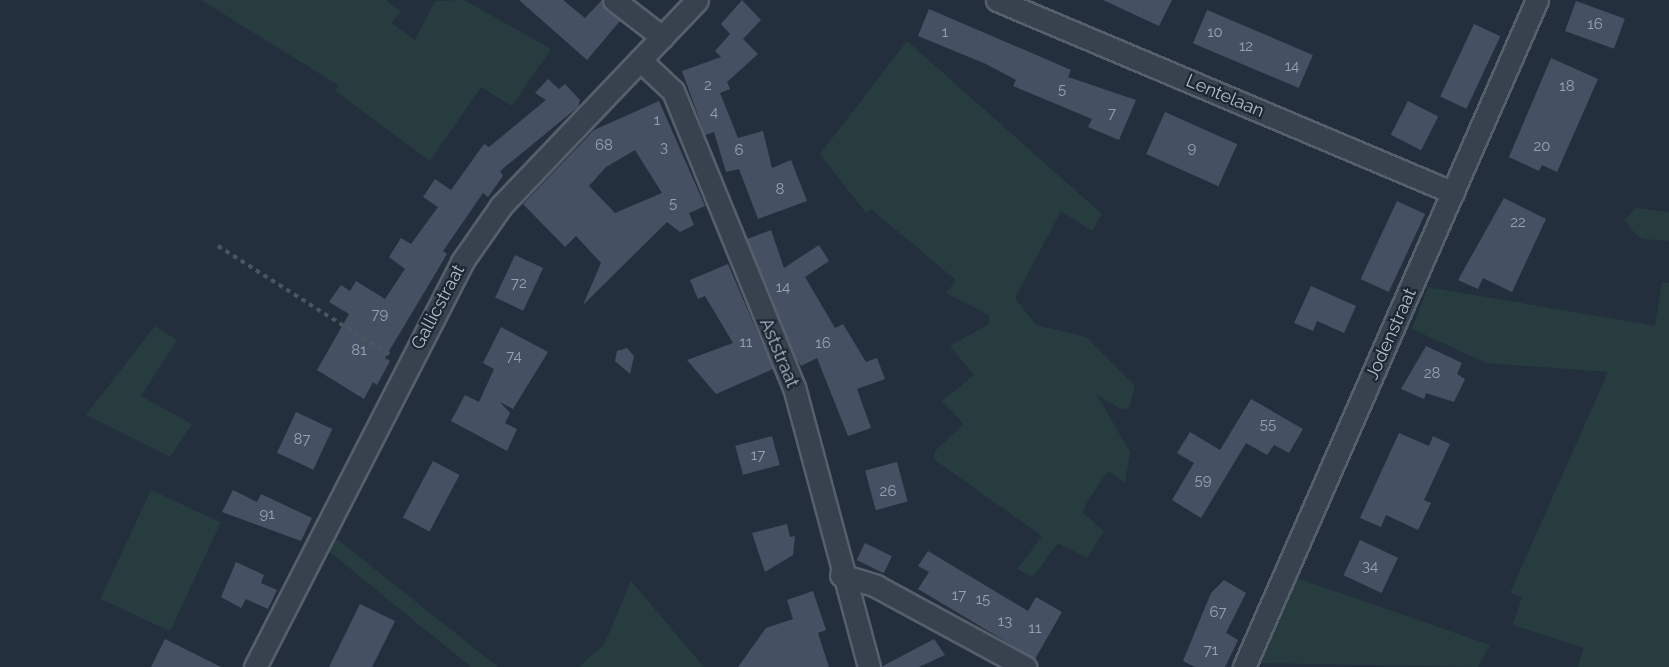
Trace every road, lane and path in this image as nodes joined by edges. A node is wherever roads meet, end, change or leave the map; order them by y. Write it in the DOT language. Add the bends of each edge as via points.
graph roads {
  1 [pos="614,0"];
  2 [pos="697,0"];
  3 [pos="997,0"];
  4 [pos="1537,0"];
  5 [pos="662,37"];
  6 [pos="640,60"];
  7 [pos="1453,193"];
  8 [pos="218,246"];
  9 [pos="407,366"];
  10 [pos="841,574"];
  11 [pos="255,667"];
  12 [pos="869,667"];
  13 [pos="1025,667"];
  14 [pos="1244,667"];
  1 -- 5 [label="street"];
  2 -- 5 [label="street, Gallicstraat"];
  3 -- 7 [label="street, Lentelaan"];
  4 -- 7 [label="street, Jodenstraat"];
  5 -- 6 [label="street, Gallicstraat"];
  6 -- 9 [label="street, Gallicstraat" via="501,206 462,262"];
  6 -- 10 [label="street, Aststraat" via="673,91 794,387"];
  7 -- 14 [label="street, Jodenstraat"];
  8 -- 9 [label="path"];
  9 -- 11 [label="street, Gallicstraat"];
  10 -- 12 [label="street, Aststraat"];
  10 -- 13 [label="street" via="876,586"];
}
